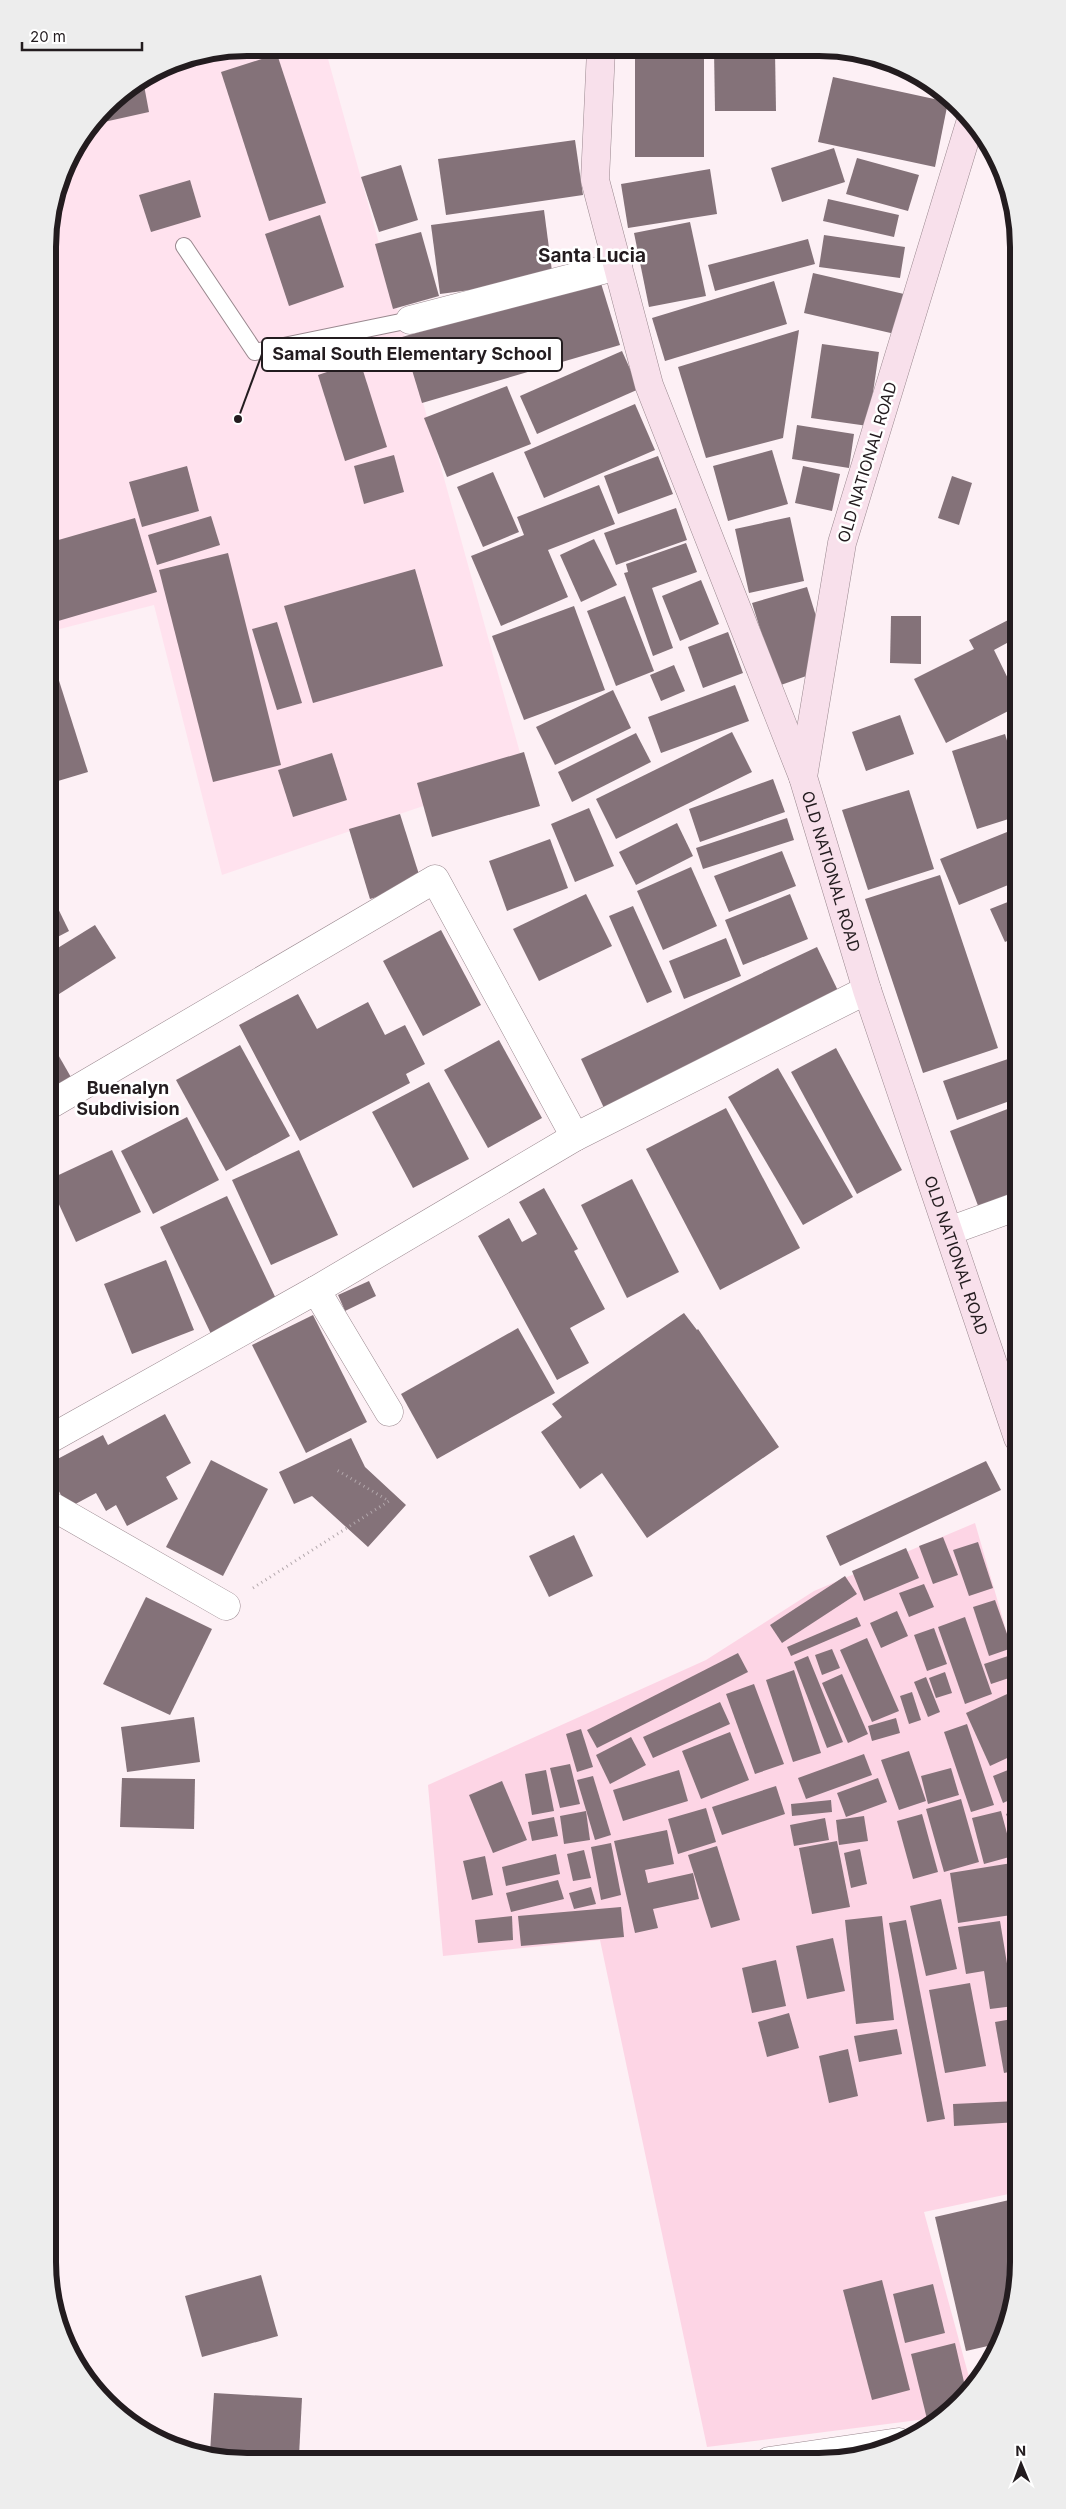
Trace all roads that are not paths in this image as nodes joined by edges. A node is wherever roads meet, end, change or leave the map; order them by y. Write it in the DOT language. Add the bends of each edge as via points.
graph roads {
  1 [pos="601,56"];
  2 [pos="968,129"];
  3 [pos="184,246"];
  4 [pos="618,266"];
  5 [pos="410,320"];
  6 [pos="803,777"];
  7 [pos="867,990"];
  8 [pos="56,1101"];
  9 [pos="575,1137"];
  10 [pos="1010,1209"];
  11 [pos="949,1231"];
  12 [pos="316,1290"];
  13 [pos="389,1412"];
  14 [pos="1010,1414"];
  15 [pos="56,1436"];
  16 [pos="56,1509"];
  17 [pos="226,1606"];
  18 [pos="863,2447"];
  19 [pos="829,2452"];
  1 -- 4 [label="main road" via="595,180"];
  2 -- 6 [label="main road, OLD NATIONAL ROAD" via="842,543"];
  3 -- 5 [label="lane" via="255,352"];
  4 -- 5 [label="street"];
  4 -- 6 [label="main road" via="649,385"];
  6 -- 7 [label="main road, OLD NATIONAL ROAD"];
  7 -- 9 [label="street"];
  7 -- 11 [label="main road, OLD NATIONAL ROAD"];
  8 -- 9 [label="street" via="435,879"];
  9 -- 12 [label="street"];
  10 -- 11 [label="street"];
  11 -- 14 [label="main road, OLD NATIONAL ROAD"];
  12 -- 13 [label="street"];
  12 -- 15 [label="street"];
  16 -- 17 [label="street"];
  18 -- 19 [label="street"];
}
